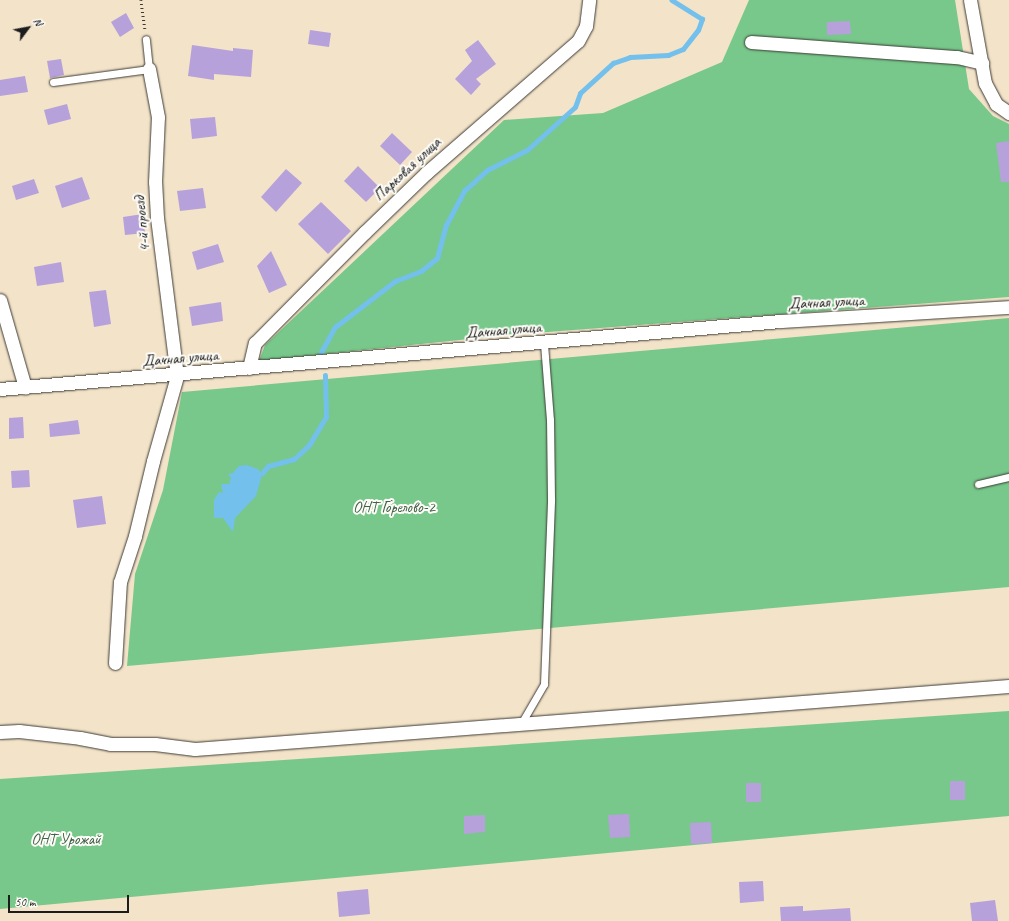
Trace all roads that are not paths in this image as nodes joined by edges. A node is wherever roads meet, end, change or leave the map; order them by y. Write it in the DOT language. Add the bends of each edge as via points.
graph roads {
  1 [pos="589,0"];
  2 [pos="970,0"];
  3 [pos="146,39"];
  4 [pos="751,42"];
  5 [pos="982,63"];
  6 [pos="149,69"];
  7 [pos="53,82"];
  8 [pos="1009,113"];
  9 [pos="0,300"];
  10 [pos="1009,307"];
  11 [pos="544,344"];
  12 [pos="249,368"];
  13 [pos="177,376"];
  14 [pos="26,387"];
  15 [pos="0,389"];
  16 [pos="1009,477"];
  17 [pos="978,484"];
  18 [pos="115,663"];
  19 [pos="1009,686"];
  20 [pos="522,722"];
  21 [pos="0,732"];
  1 -- 12 [label="street, Парковая улица" via="586,26 578,40 426,173 365,232 254,343"];
  2 -- 5 [label="street"];
  3 -- 6 [label="lane"];
  4 -- 5 [label="street" via="957,57"];
  5 -- 8 [label="street" via="985,83 996,104"];
  6 -- 7 [label="lane"];
  6 -- 13 [label="street, 4-й проезд" via="158,117 155,182 157,218"];
  9 -- 14 [label="street"];
  10 -- 11 [label="street, Дачная улица" via="780,321"];
  11 -- 12 [label="street, Дачная улица"];
  11 -- 20 [label="lane" via="550,420 551,499 544,684"];
  12 -- 13 [label="street, Дачная улица"];
  13 -- 14 [label="street, Дачная улица"];
  13 -- 18 [label="street" via="135,536 120,582"];
  14 -- 15 [label="street, Дачная улица"];
  16 -- 17 [label="lane"];
  19 -- 20 [label="street"];
  20 -- 21 [label="street" via="474,728 195,749 155,744 110,744 19,731"];
}
